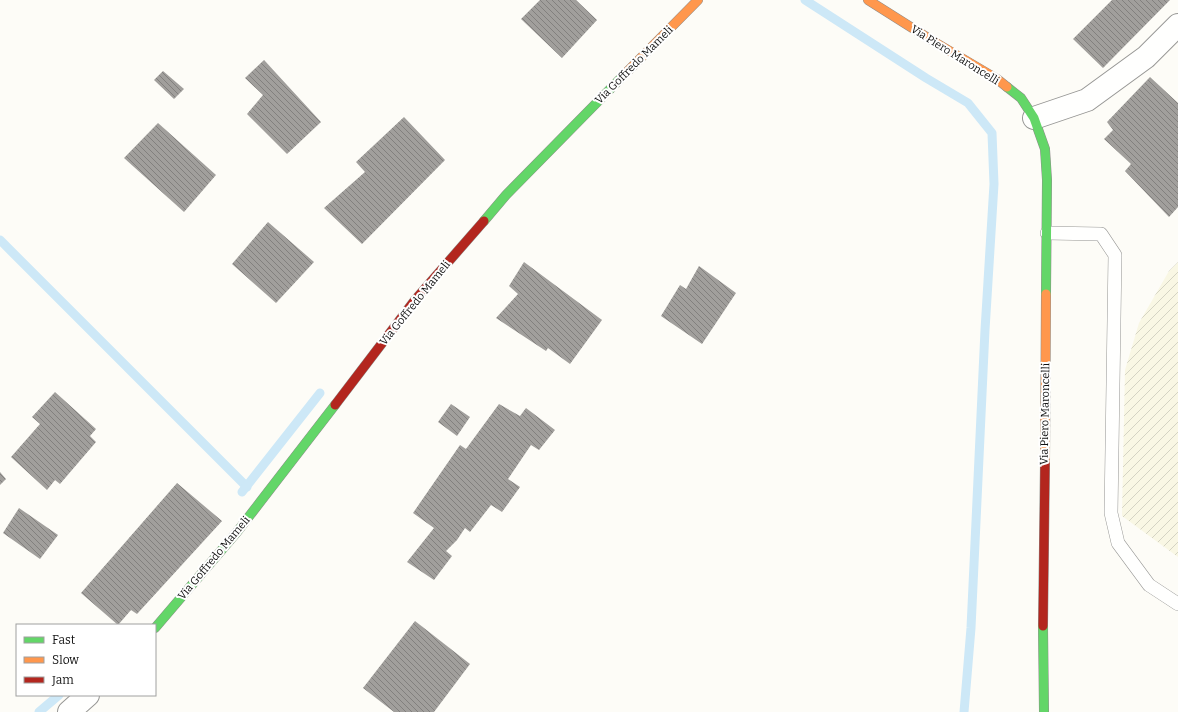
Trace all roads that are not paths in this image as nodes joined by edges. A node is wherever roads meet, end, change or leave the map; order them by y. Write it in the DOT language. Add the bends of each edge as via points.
graph roads {
  1 [pos="698,0"];
  2 [pos="868,0"];
  3 [pos="1178,25"];
  4 [pos="1034,118"];
  5 [pos="1047,234"];
  6 [pos="1178,604"];
  7 [pos="156,627"];
  8 [pos="87,696"];
  9 [pos="69,712"];
  10 [pos="1044,712"];
  1 -- 7 [label="street, Via Goffredo Mameli" via="506,195 415,300 237,532"];
  2 -- 4 [label="street, Via Piero Maroncelli" via="997,80 1021,98"];
  3 -- 4 [label="street" via="1146,57 1087,100"];
  4 -- 5 [label="street, Via Piero Maroncelli" via="1045,149"];
  5 -- 6 [label="lane" via="1101,234 1115,255 1111,513 1118,543 1149,585"];
  5 -- 10 [label="street, Via Piero Maroncelli"];
  8 -- 9 [label="street"];
}
